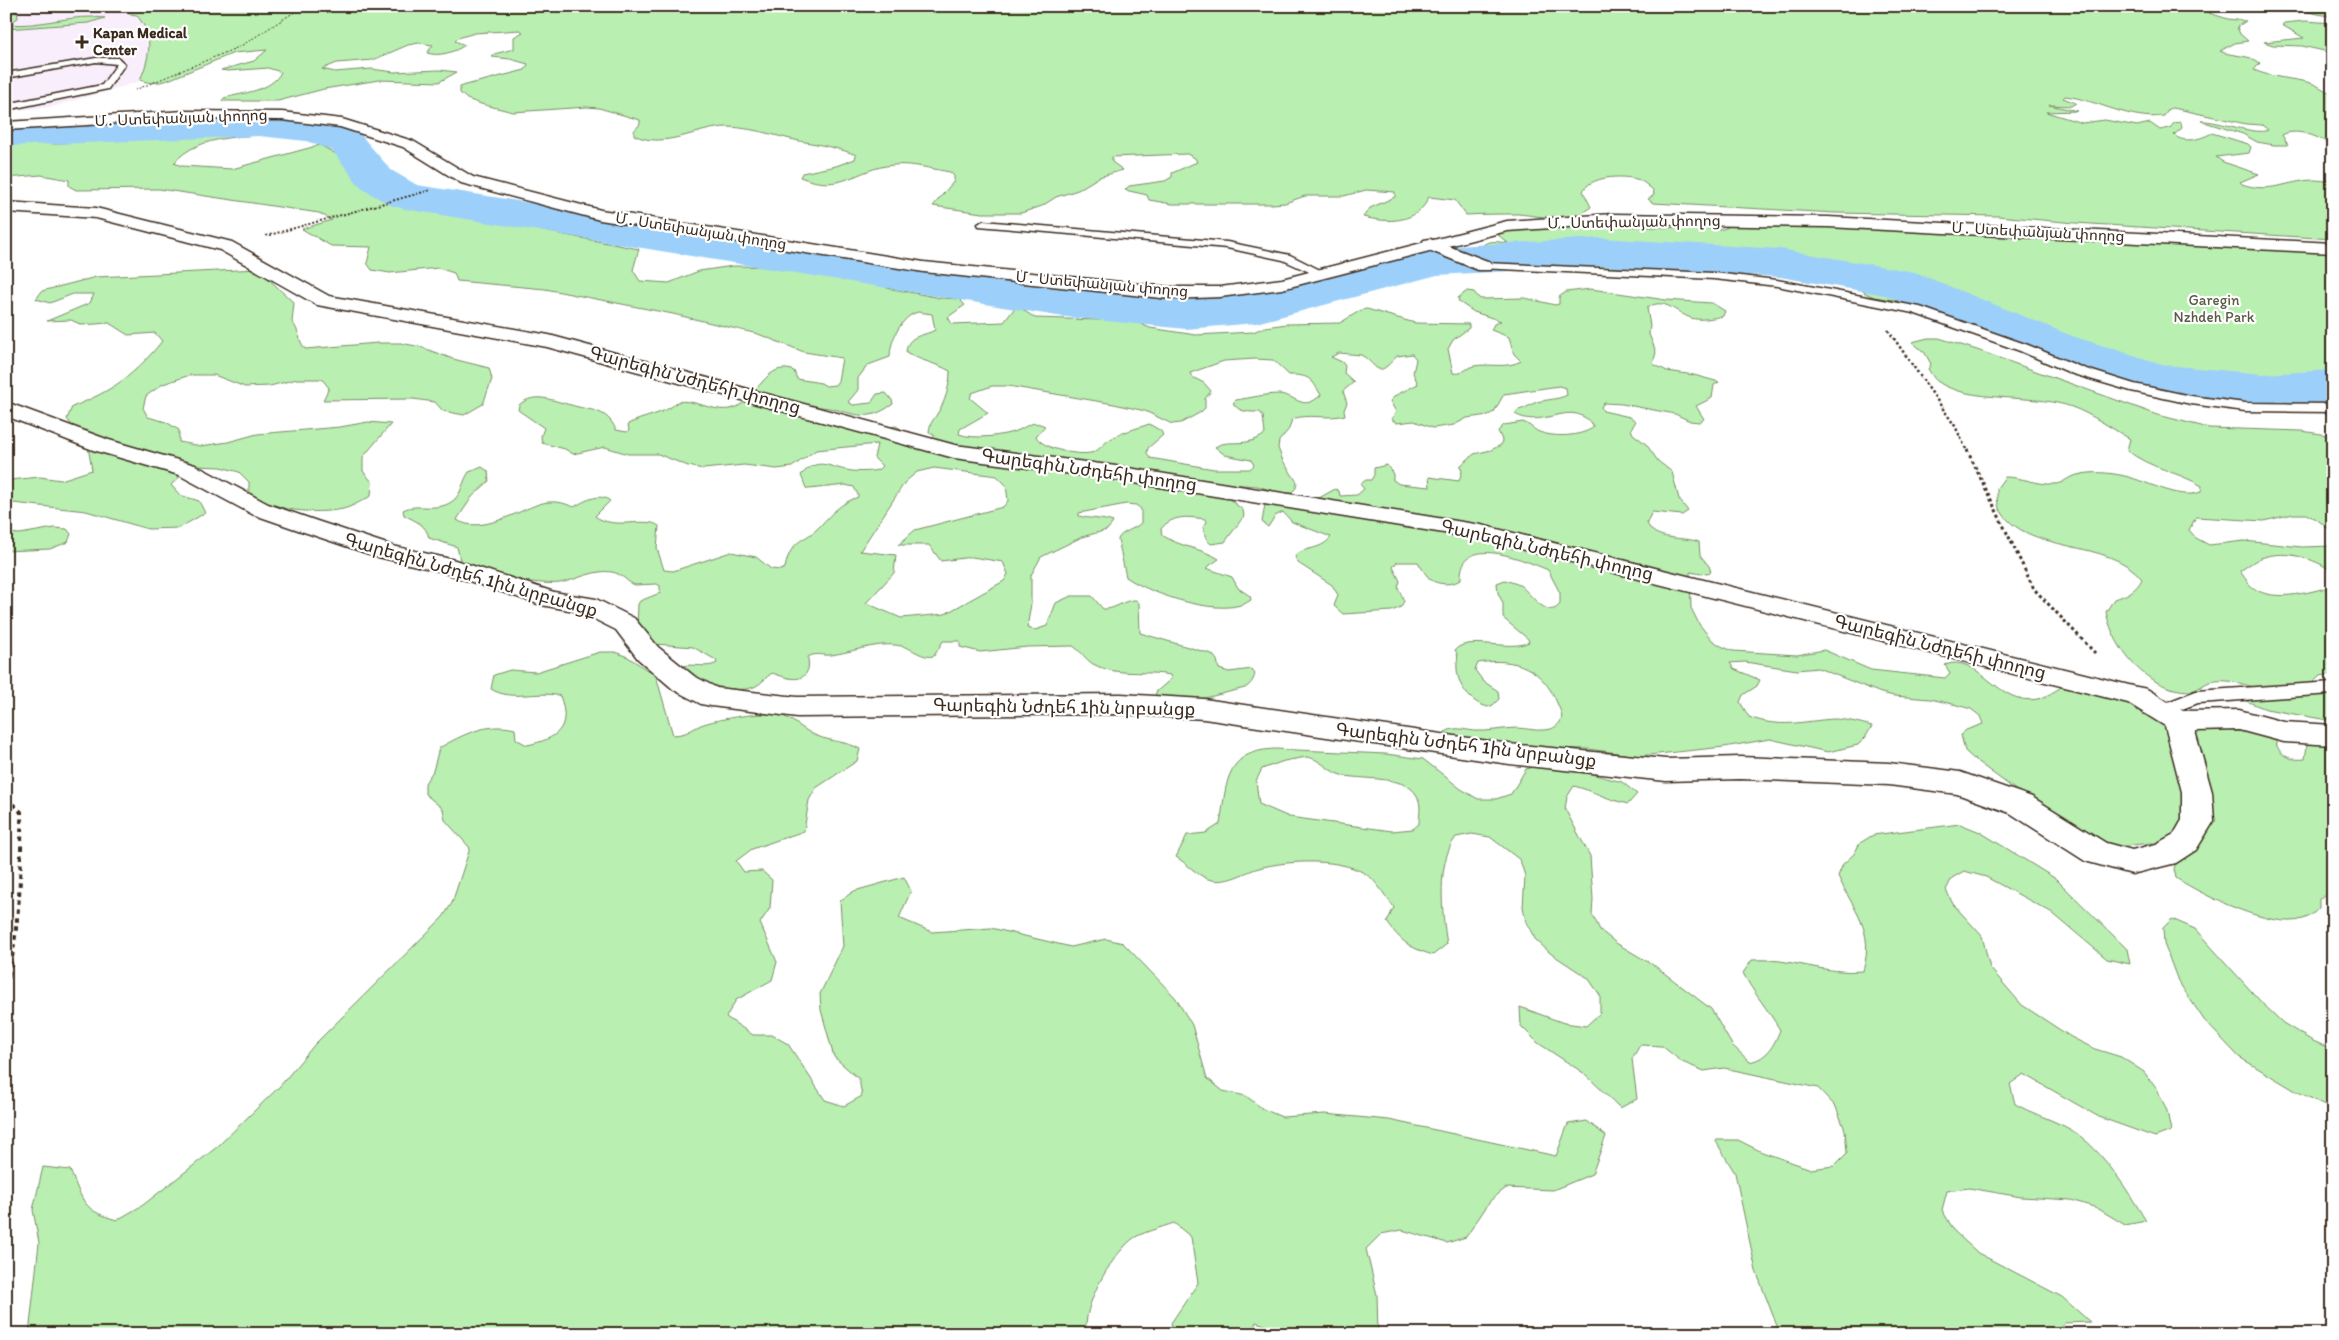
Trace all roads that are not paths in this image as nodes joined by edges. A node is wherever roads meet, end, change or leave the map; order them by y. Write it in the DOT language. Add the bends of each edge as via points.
graph roads {
  1 [pos="6,76"];
  2 [pos="6,107"];
  3 [pos="6,126"];
  4 [pos="6,207"];
  5 [pos="984,224"];
  6 [pos="1430,244"];
  7 [pos="2333,248"];
  8 [pos="1484,266"];
  9 [pos="1322,274"];
  10 [pos="6,408"];
  11 [pos="2333,408"];
  12 [pos="2333,688"];
  13 [pos="2170,716"];
  14 [pos="2333,735"];
  1 -- 2 [label="lane" via="96,60 118,60 121,64 105,87"];
  3 -- 9 [label="street, Մ․ Ստեփանյան փողոց" via="185,115 292,117 342,123 408,144 467,180 600,215 924,267 1170,293 1220,292 1282,284"];
  4 -- 13 [label="street, Գարեգին Նժդեհի փողոց" via="96,212 226,246 324,301 549,340 954,451 1116,473 1481,532 2138,696"];
  5 -- 9 [label="lane" via="1227,245 1286,257"];
  6 -- 7 [label="street, Մ․ Ստեփանյան փողոց" via="1507,226 1613,219 1828,222"];
  6 -- 8 [label="street"];
  6 -- 9 [label="street, Մ․ Ստեփանյան փողոց"];
  8 -- 11 [label="lane" via="1714,276 1777,283 1916,310 2078,371 2165,395 2245,407"];
  10 -- 13 [label="street, Գարեգին Նժդեհ 1ին նրբանցք" via="101,445 187,470 260,509 309,526 550,599 587,605 625,624 648,652 684,683 711,697 737,701 797,707 1121,704 1204,709 1509,754 1666,770 1740,768 1889,774 1960,783 2022,805 2096,852 2132,862 2165,854 2185,842 2198,821 2197,792"];
  12 -- 13 [label="lane" via="2196,697"];
  13 -- 14 [label="street" via="2239,720 2284,732"];
}
